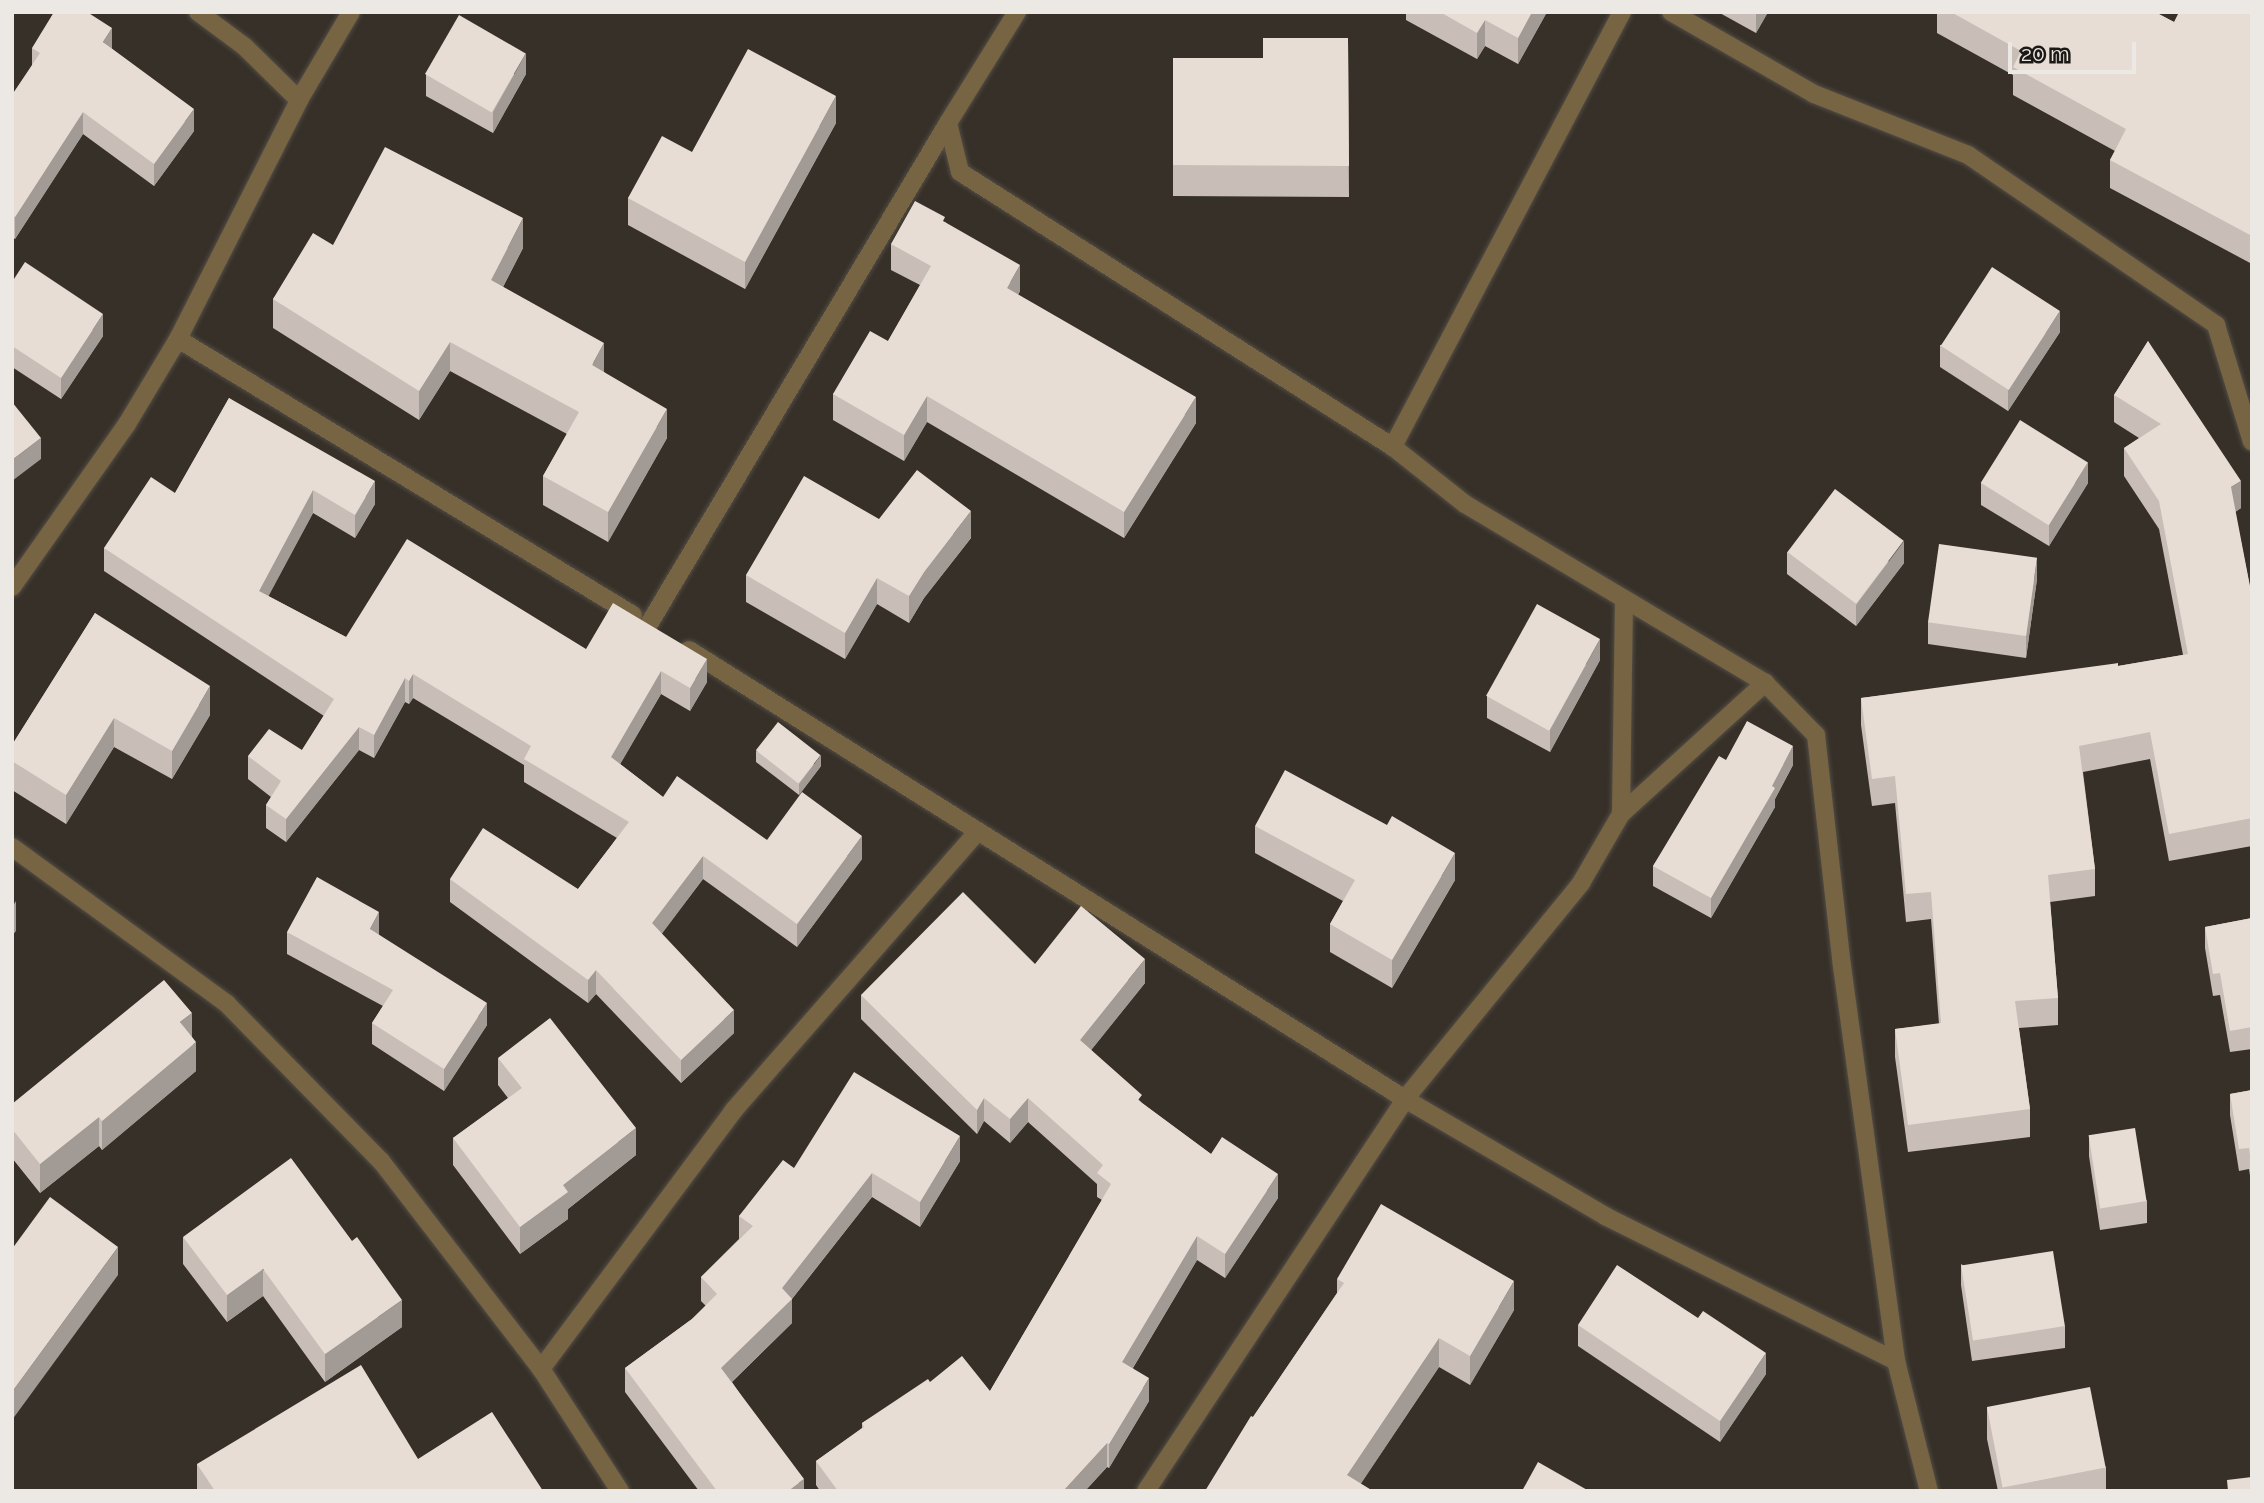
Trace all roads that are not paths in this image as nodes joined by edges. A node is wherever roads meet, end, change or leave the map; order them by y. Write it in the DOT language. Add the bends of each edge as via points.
graph roads {
  1 [pos="198,12"];
  2 [pos="351,12"];
  3 [pos="1017,12"];
  4 [pos="1622,12"];
  5 [pos="1671,12"];
  6 [pos="299,100"];
  7 [pos="947,123"];
  8 [pos="178,339"];
  9 [pos="2252,442"];
  10 [pos="1393,447"];
  11 [pos="12,587"];
  12 [pos="1624,598"];
  13 [pos="660,632"];
  14 [pos="1765,683"];
  15 [pos="1621,814"];
  16 [pos="978,831"];
  17 [pos="12,847"];
  18 [pos="1405,1099"];
  19 [pos="1896,1362"];
  20 [pos="541,1369"];
  21 [pos="620,1491"];
  22 [pos="1146,1491"];
  23 [pos="1929,1491"];
  1 -- 6 [label="street" via="244,47"];
  2 -- 6 [label="street"];
  3 -- 7 [label="street"];
  4 -- 10 [label="street"];
  5 -- 9 [label="street" via="1814,94 1968,155 2216,325"];
  6 -- 8 [label="street"];
  7 -- 10 [label="street" via="960,172 980,187"];
  7 -- 13 [label="street"];
  8 -- 11 [label="street" via="127,424"];
  8 -- 13 [label="street"];
  10 -- 12 [label="street" via="1465,504"];
  12 -- 14 [label="street"];
  12 -- 15 [label="street"];
  13 -- 16 [label="street"];
  14 -- 15 [label="street"];
  14 -- 19 [label="street" via="1816,734 1842,966"];
  15 -- 18 [label="street" via="1581,883"];
  16 -- 18 [label="street"];
  16 -- 20 [label="street" via="733,1111"];
  17 -- 20 [label="street" via="228,1004 380,1161"];
  18 -- 19 [label="street" via="1605,1216"];
  18 -- 22 [label="street"];
  19 -- 23 [label="street"];
  20 -- 21 [label="street"];
}
